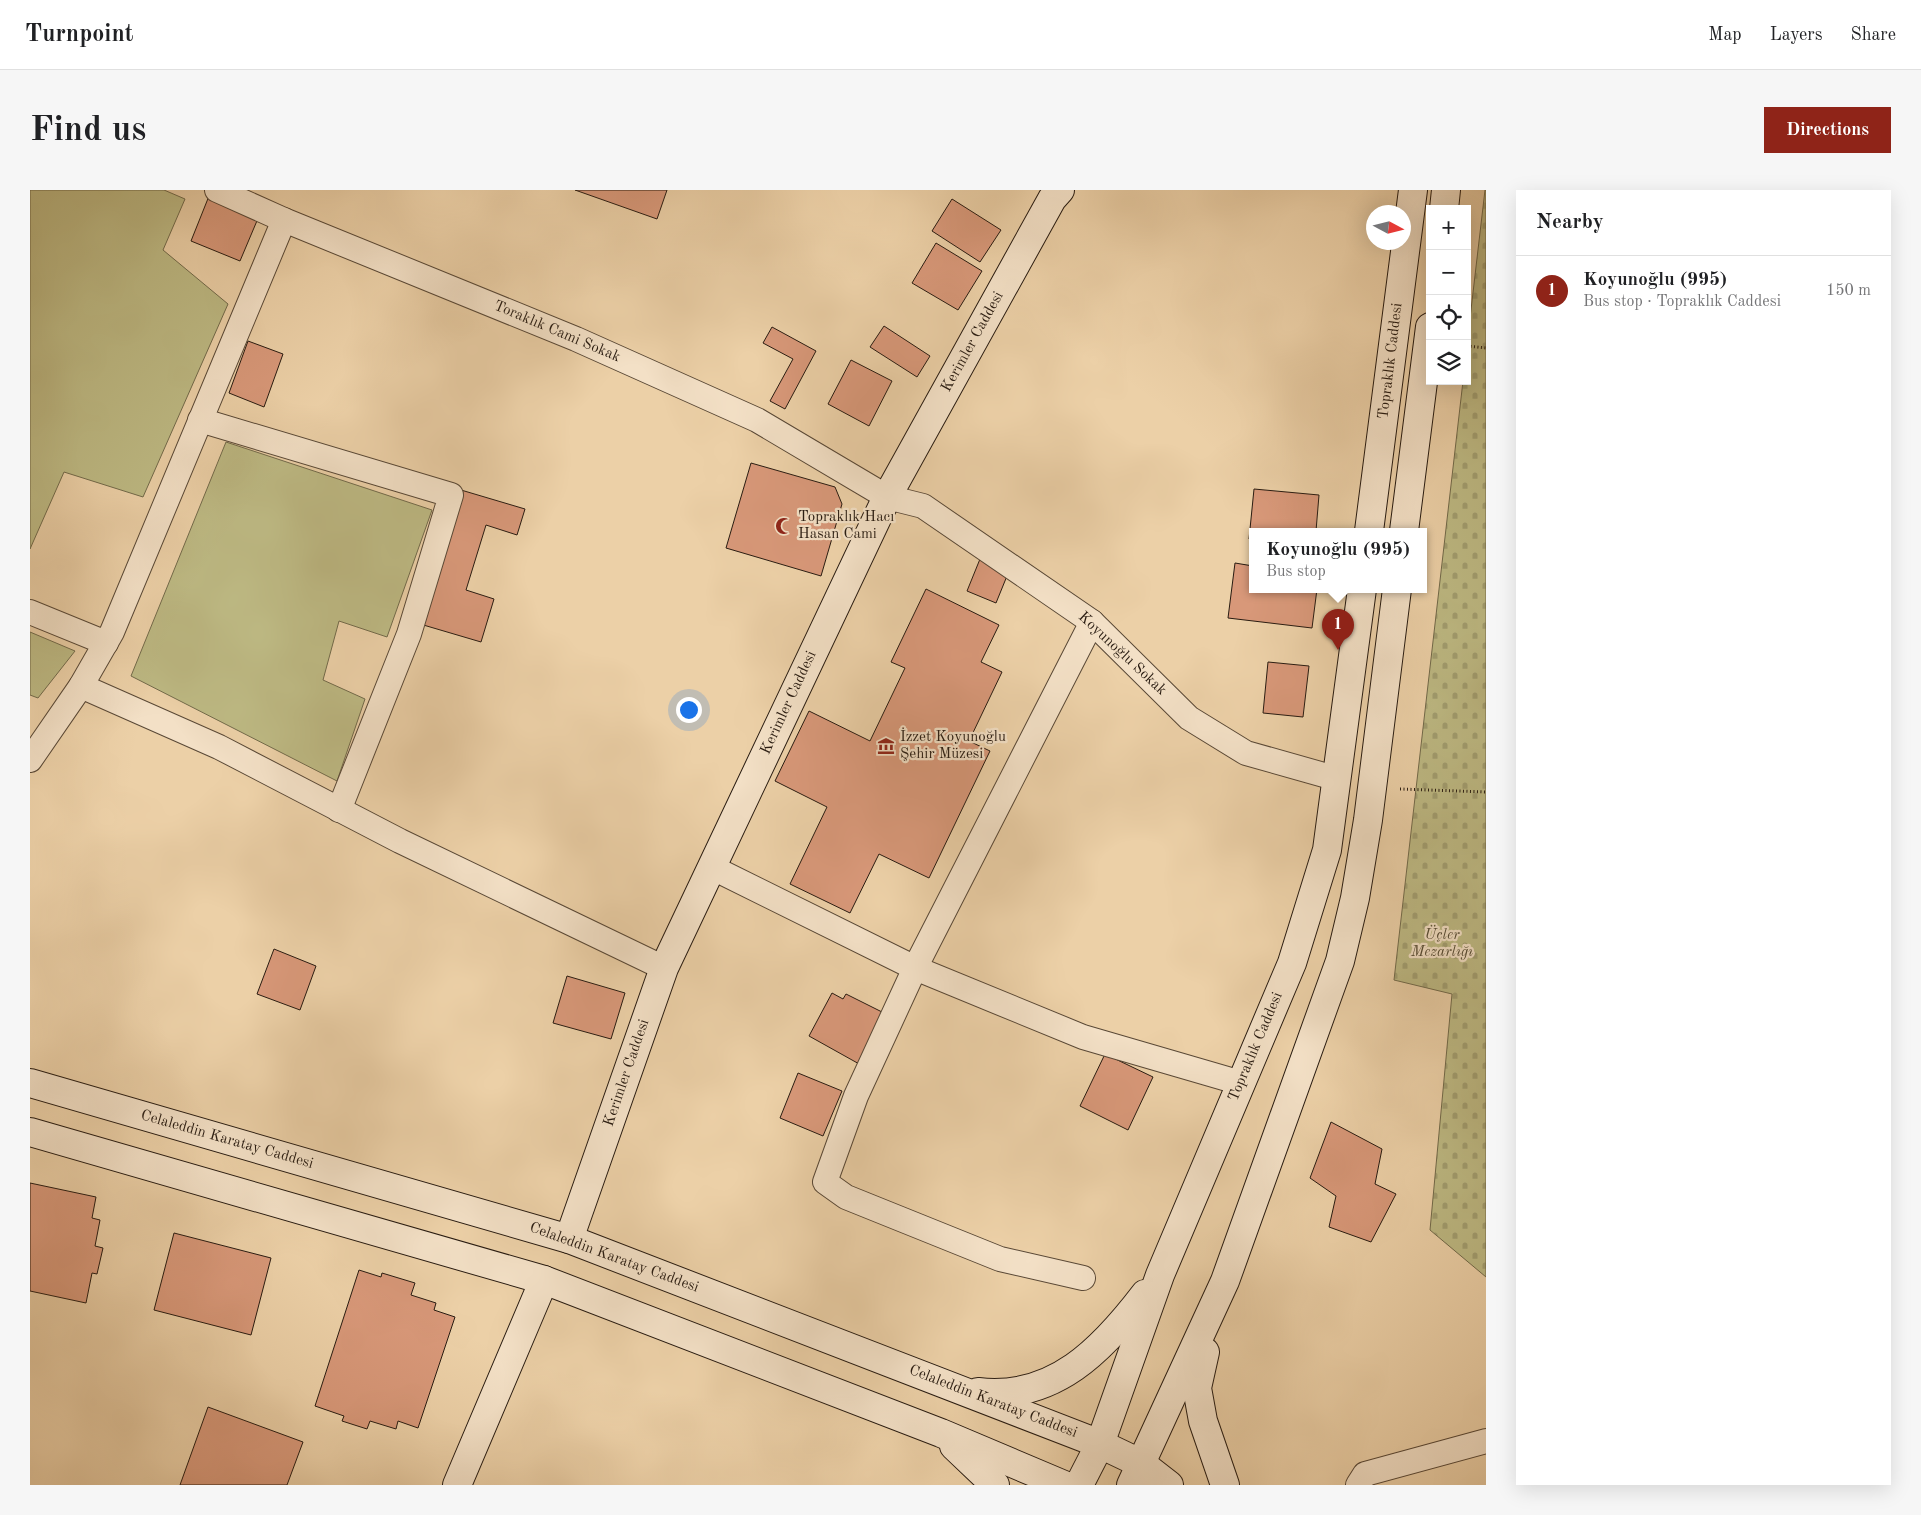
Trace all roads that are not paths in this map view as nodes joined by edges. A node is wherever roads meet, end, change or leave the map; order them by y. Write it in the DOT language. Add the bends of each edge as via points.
graph roads {
  1 [pos="217,190"];
  2 [pos="1060,190"];
  3 [pos="1413,190"];
  4 [pos="1446,190"];
  5 [pos="1444,205"];
  6 [pos="284,220"];
  7 [pos="1428,340"];
  8 [pos="200,420"];
  9 [pos="887,496"];
  10 [pos="1369,528"];
  11 [pos="1404,528"];
  12 [pos="1361,593"];
  13 [pos="1396,593"];
  14 [pos="30,612"];
  15 [pos="1092,622"];
  16 [pos="106,642"];
  17 [pos="81,686"];
  18 [pos="30,760"];
  19 [pos="1338,779"];
  20 [pos="339,810"];
  21 [pos="711,867"];
  22 [pos="664,968"];
  23 [pos="915,968"];
  24 [pos="30,1083"];
  25 [pos="1241,1083"];
  26 [pos="30,1132"];
  27 [pos="569,1238"];
  28 [pos="1160,1275"];
  29 [pos="1083,1278"];
  30 [pos="544,1280"];
  31 [pos="1225,1281"];
  32 [pos="960,1390"];
  33 [pos="940,1433"];
  34 [pos="1486,1441"];
  35 [pos="1100,1444"];
  36 [pos="1137,1474"];
  37 [pos="457,1485"];
  38 [pos="995,1485"];
  39 [pos="1064,1485"];
  40 [pos="1079,1485"];
  41 [pos="1170,1485"];
  42 [pos="1225,1485"];
  43 [pos="1358,1485"];
  1 -- 6 [label="street, Toraklık Cami Sokak"];
  2 -- 9 [label="main road, Kerimler Caddesi" via="1052,199"];
  3 -- 10 [label="main road, Topraklık Caddesi"];
  4 -- 5 [label="main road"];
  6 -- 8 [label="street"];
  6 -- 9 [label="street, Toraklık Cami Sokak" via="576,339 757,420"];
  7 -- 11 [label="main road"];
  8 -- 16 [label="street"];
  8 -- 20 [label="street" via="451,494 409,634"];
  9 -- 15 [label="street, Koyunoğlu Sokak" via="923,506"];
  9 -- 21 [label="main road, Kerimler Caddesi"];
  12 -- 19 [label="main road, Topraklık Caddesi"];
  13 -- 31 [label="main road" via="1372,788 1355,898 1340,961"];
  14 -- 16 [label="street"];
  15 -- 19 [label="street, Koyunoğlu Sokak" via="1189,718 1246,753"];
  15 -- 23 [label="street"];
  16 -- 17 [label="street"];
  17 -- 18 [label="street"];
  17 -- 20 [label="street" via="219,748"];
  19 -- 25 [label="main road, Topraklık Caddesi" via="1328,850 1310,912"];
  20 -- 22 [label="street"];
  21 -- 22 [label="main road, Kerimler Caddesi"];
  21 -- 23 [label="street"];
  22 -- 27 [label="main road, Kerimler Caddesi"];
  23 -- 25 [label="street" via="1083,1036"];
  23 -- 29 [label="street" via="856,1096 825,1182 846,1197 1000,1259"];
  24 -- 27 [label="main road, Celaleddin Karatay Caddesi"];
  25 -- 28 [label="main road, Topraklık Caddesi"];
  26 -- 30 [label="main road"];
  27 -- 32 [label="main road, Celaleddin Karatay Caddesi"];
  28 -- 32 [label="main road" via="1105,1341 1069,1372 1037,1387 998,1394"];
  28 -- 35 [label="main road, Topraklık Caddesi"];
  30 -- 33 [label="main road"];
  30 -- 37 [label="main road"];
  31 -- 36 [label="main road"];
  31 -- 42 [label="main road" via="1197,1388 1203,1421"];
  32 -- 35 [label="main road, Celaleddin Karatay Caddesi"];
  33 -- 38 [label="main road"];
  33 -- 39 [label="main road"];
  34 -- 43 [label="street" via="1365,1474"];
  35 -- 36 [label="main road, Celaleddin Karatay Caddesi"];
  35 -- 40 [label="main road, Topraklık Caddesi"];
  36 -- 41 [label="main road"];
}
